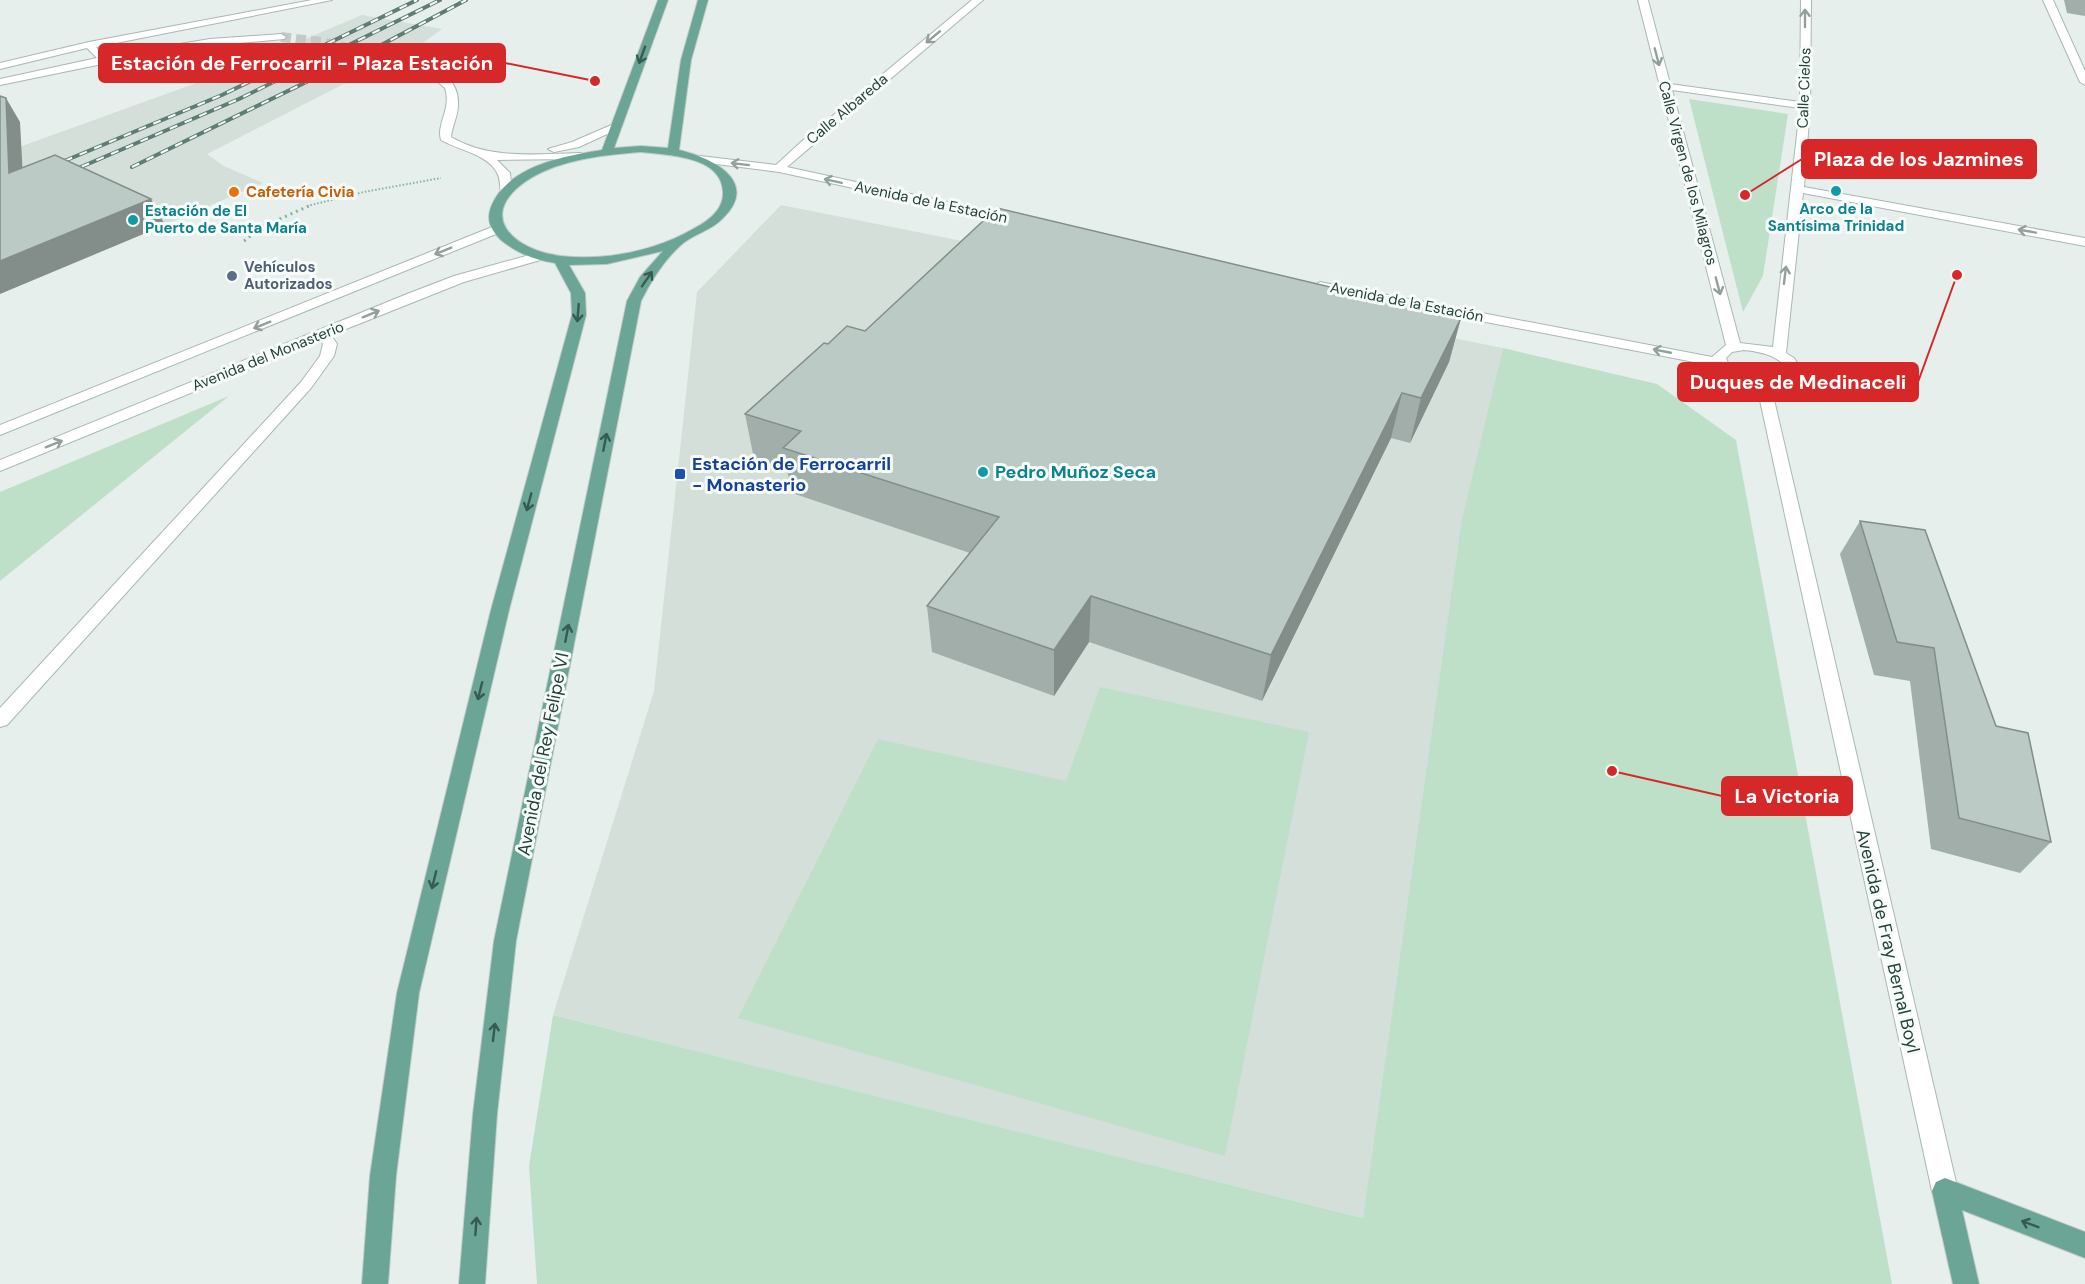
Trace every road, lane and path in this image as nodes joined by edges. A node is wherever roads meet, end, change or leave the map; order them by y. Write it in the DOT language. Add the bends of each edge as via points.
graph roads {
  1 [pos="327,0"];
  2 [pos="663,0"];
  3 [pos="703,0"];
  4 [pos="978,0"];
  5 [pos="1642,0"];
  6 [pos="1806,0"];
  7 [pos="2048,0"];
  8 [pos="281,37"];
  9 [pos="89,45"];
  10 [pos="102,60"];
  11 [pos="403,60"];
  12 [pos="0,66"];
  13 [pos="0,82"];
  14 [pos="2085,82"];
  15 [pos="1665,86"];
  16 [pos="1805,106"];
  17 [pos="616,126"];
  18 [pos="607,151"];
  19 [pos="673,152"];
  20 [pos="486,155"];
  21 [pos="505,156"];
  22 [pos="580,156"];
  23 [pos="700,159"];
  24 [pos="779,169"];
  25 [pos="1798,189"];
  26 [pos="506,192"];
  27 [pos="1022,222"];
  28 [pos="497,229"];
  29 [pos="244,241"];
  30 [pos="677,242"];
  31 [pos="2085,242"];
  32 [pos="540,256"];
  33 [pos="560,260"];
  34 [pos="1311,284"];
  35 [pos="323,334"];
  36 [pos="1734,347"];
  37 [pos="1779,354"];
  38 [pos="1719,363"];
  39 [pos="1764,387"];
  40 [pos="0,430"];
  41 [pos="0,466"];
  42 [pos="0,720"];
  43 [pos="1945,1191"];
  44 [pos="2085,1245"];
  45 [pos="375,1284"];
  46 [pos="472,1284"];
  47 [pos="1966,1284"];
  1 -- 9 [label="street"];
  2 -- 17 [label="main road, one-way"];
  3 -- 19 [label="main road" via="686,60"];
  4 -- 24 [label="street, Calle Albareda, one-way"];
  5 -- 15 [label="street, Calle Virgen de los Milagros, one-way"];
  16 -- 6 [label="street, Calle Cielos, one-way"];
  7 -- 14 [label="street"];
  8 -- 10 [label="street" via="234,39"];
  9 -- 10 [label="street"];
  9 -- 12 [label="street"];
  10 -- 13 [label="street"];
  11 -- 20 [label="street" via="437,72 453,94 445,138 457,147"];
  15 -- 16 [label="street"];
  15 -- 36 [label="street, Calle Virgen de los Milagros, one-way"];
  16 -- 25 [label="street, Calle Cielos"];
  17 -- 18 [label="main road"];
  17 -- 21 [label="street" via="575,145"];
  18 -- 19 [label="main road"];
  18 -- 22 [label="main road"];
  19 -- 23 [label="main road"];
  20 -- 21 [label="street"];
  20 -- 26 [label="street" via="504,173"];
  20 -- 29 [label="path" via="472,168 454,175 305,206 258,227"];
  21 -- 22 [label="street"];
  22 -- 26 [label="main road" via="530,174"];
  24 -- 23 [label="street, one-way"];
  23 -- 30 [label="main road" via="720,170 728,182 729,202 701,230"];
  27 -- 24 [label="street, Avenida de la Estación, one-way"];
  31 -- 25 [label="street, one-way"];
  37 -- 25 [label="street, Calle Cielos, one-way" via="1784,279"];
  26 -- 28 [label="main road" via="495,210"];
  28 -- 32 [label="main road" via="509,241"];
  28 -- 40 [label="street, Avenida del Monasterio, one-way"];
  30 -- 33 [label="main road" via="606,260"];
  46 -- 30 [label="main road, Avenida del Rey Felipe VI, one-way" via="485,1114 505,941 634,302 645,280"];
  32 -- 33 [label="main road"];
  35 -- 32 [label="street, Avenida del Monasterio, one-way" via="459,279"];
  33 -- 45 [label="main road, one-way" via="578,293 579,315 500,610 408,993 383,1176"];
  38 -- 34 [label="street, Avenida de la Estación, one-way"];
  41 -- 35 [label="street, Avenida del Monasterio, one-way"];
  35 -- 42 [label="street" via="330,344 306,385"];
  36 -- 37 [label="street" via="1756,347"];
  36 -- 38 [label="street" via="1721,352"];
  37 -- 39 [label="street" via="1789,360 1798,375 1788,386"];
  38 -- 39 [label="street" via="1730,375"];
  39 -- 43 [label="street, Avenida de Fray Bernal Boyl"];
  44 -- 43 [label="main road, one-way"];
  43 -- 47 [label="main road, Avenida de Fray Bernal Boyl"];
}
